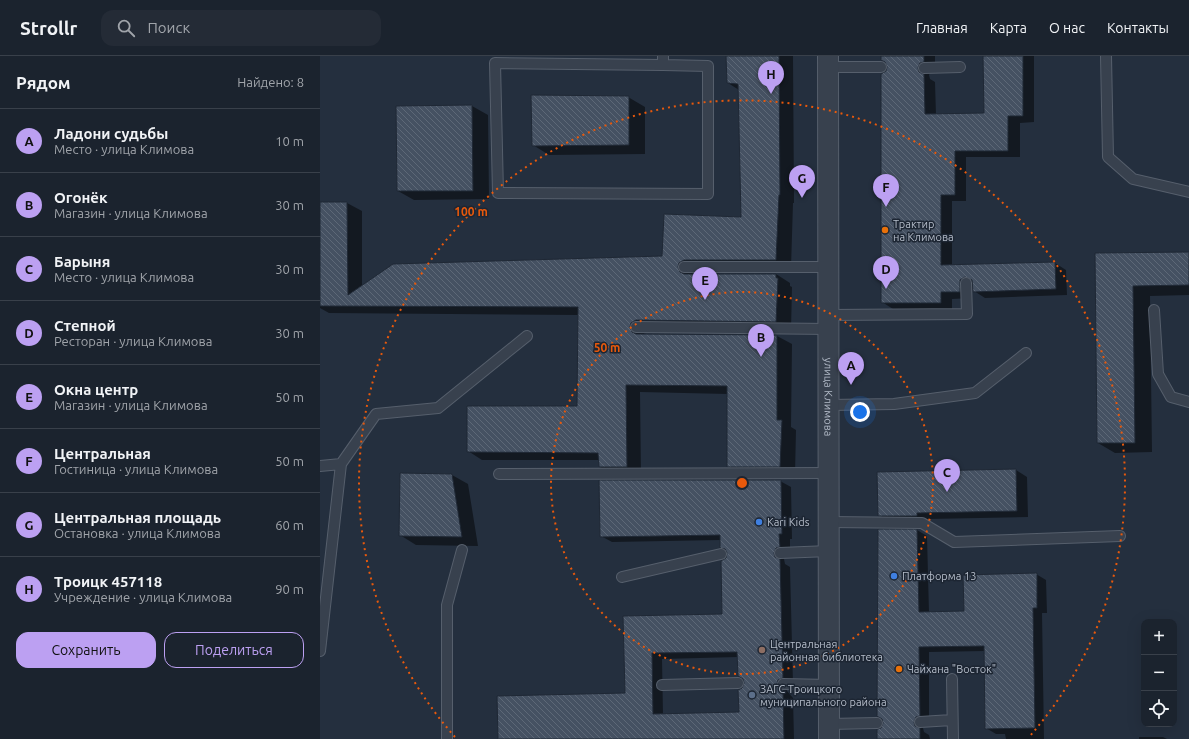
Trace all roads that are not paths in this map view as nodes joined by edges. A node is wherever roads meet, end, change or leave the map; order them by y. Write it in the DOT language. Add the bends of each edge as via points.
graph roads {
  1 [pos="1106,56"];
  2 [pos="663,60"];
  3 [pos="828,62"];
  4 [pos="881,67"];
  5 [pos="960,67"];
  6 [pos="924,68"];
  7 [pos="1189,192"];
  8 [pos="684,267"];
  9 [pos="829,267"];
  10 [pos="966,282"];
  11 [pos="1154,310"];
  12 [pos="829,322"];
  13 [pos="636,327"];
  14 [pos="527,336"];
  15 [pos="1026,353"];
  16 [pos="1189,402"];
  17 [pos="829,404"];
  18 [pos="340,464"];
  19 [pos="320,466"];
  20 [pos="829,473"];
  21 [pos="499,474"];
  22 [pos="829,522"];
  23 [pos="1120,536"];
  24 [pos="462,550"];
  25 [pos="828,551"];
  26 [pos="780,553"];
  27 [pos="721,554"];
  28 [pos="622,577"];
  29 [pos="320,651"];
  30 [pos="952,679"];
  31 [pos="738,683"];
  32 [pos="783,684"];
  33 [pos="662,685"];
  34 [pos="829,685"];
  35 [pos="952,720"];
  36 [pos="920,722"];
  37 [pos="877,723"];
  38 [pos="829,732"];
  39 [pos="447,739"];
  40 [pos="953,739"];
  1 -- 7 [label="lane" via="1108,157 1133,179"];
  2 -- 2 [label="lane" via="708,66 708,194 498,193 495,63"];
  3 -- 4 [label="lane"];
  3 -- 9 [label="street, улица Климова"];
  5 -- 6 [label="lane"];
  8 -- 9 [label="lane"];
  9 -- 12 [label="street, улица Климова"];
  10 -- 12 [label="lane" via="967,314"];
  11 -- 16 [label="lane" via="1158,374 1171,397"];
  12 -- 13 [label="lane"];
  12 -- 17 [label="street, улица Климова"];
  14 -- 18 [label="lane" via="438,408 376,414"];
  15 -- 17 [label="lane" via="975,393 894,404"];
  17 -- 20 [label="street, улица Климова"];
  18 -- 19 [label="lane"];
  18 -- 29 [label="lane"];
  20 -- 21 [label="lane"];
  20 -- 22 [label="street, улица Климова"];
  22 -- 23 [label="lane" via="922,523 954,542"];
  22 -- 25 [label="street, улица Климова"];
  24 -- 39 [label="lane" via="448,605"];
  25 -- 26 [label="lane"];
  25 -- 34 [label="street, улица Климова"];
  27 -- 28 [label="lane"];
  30 -- 35 [label="lane"];
  31 -- 33 [label="lane"];
  32 -- 34 [label="lane"];
  34 -- 38 [label="street, улица Климова"];
  35 -- 36 [label="lane"];
  35 -- 40 [label="lane"];
  37 -- 38 [label="lane"];
}
